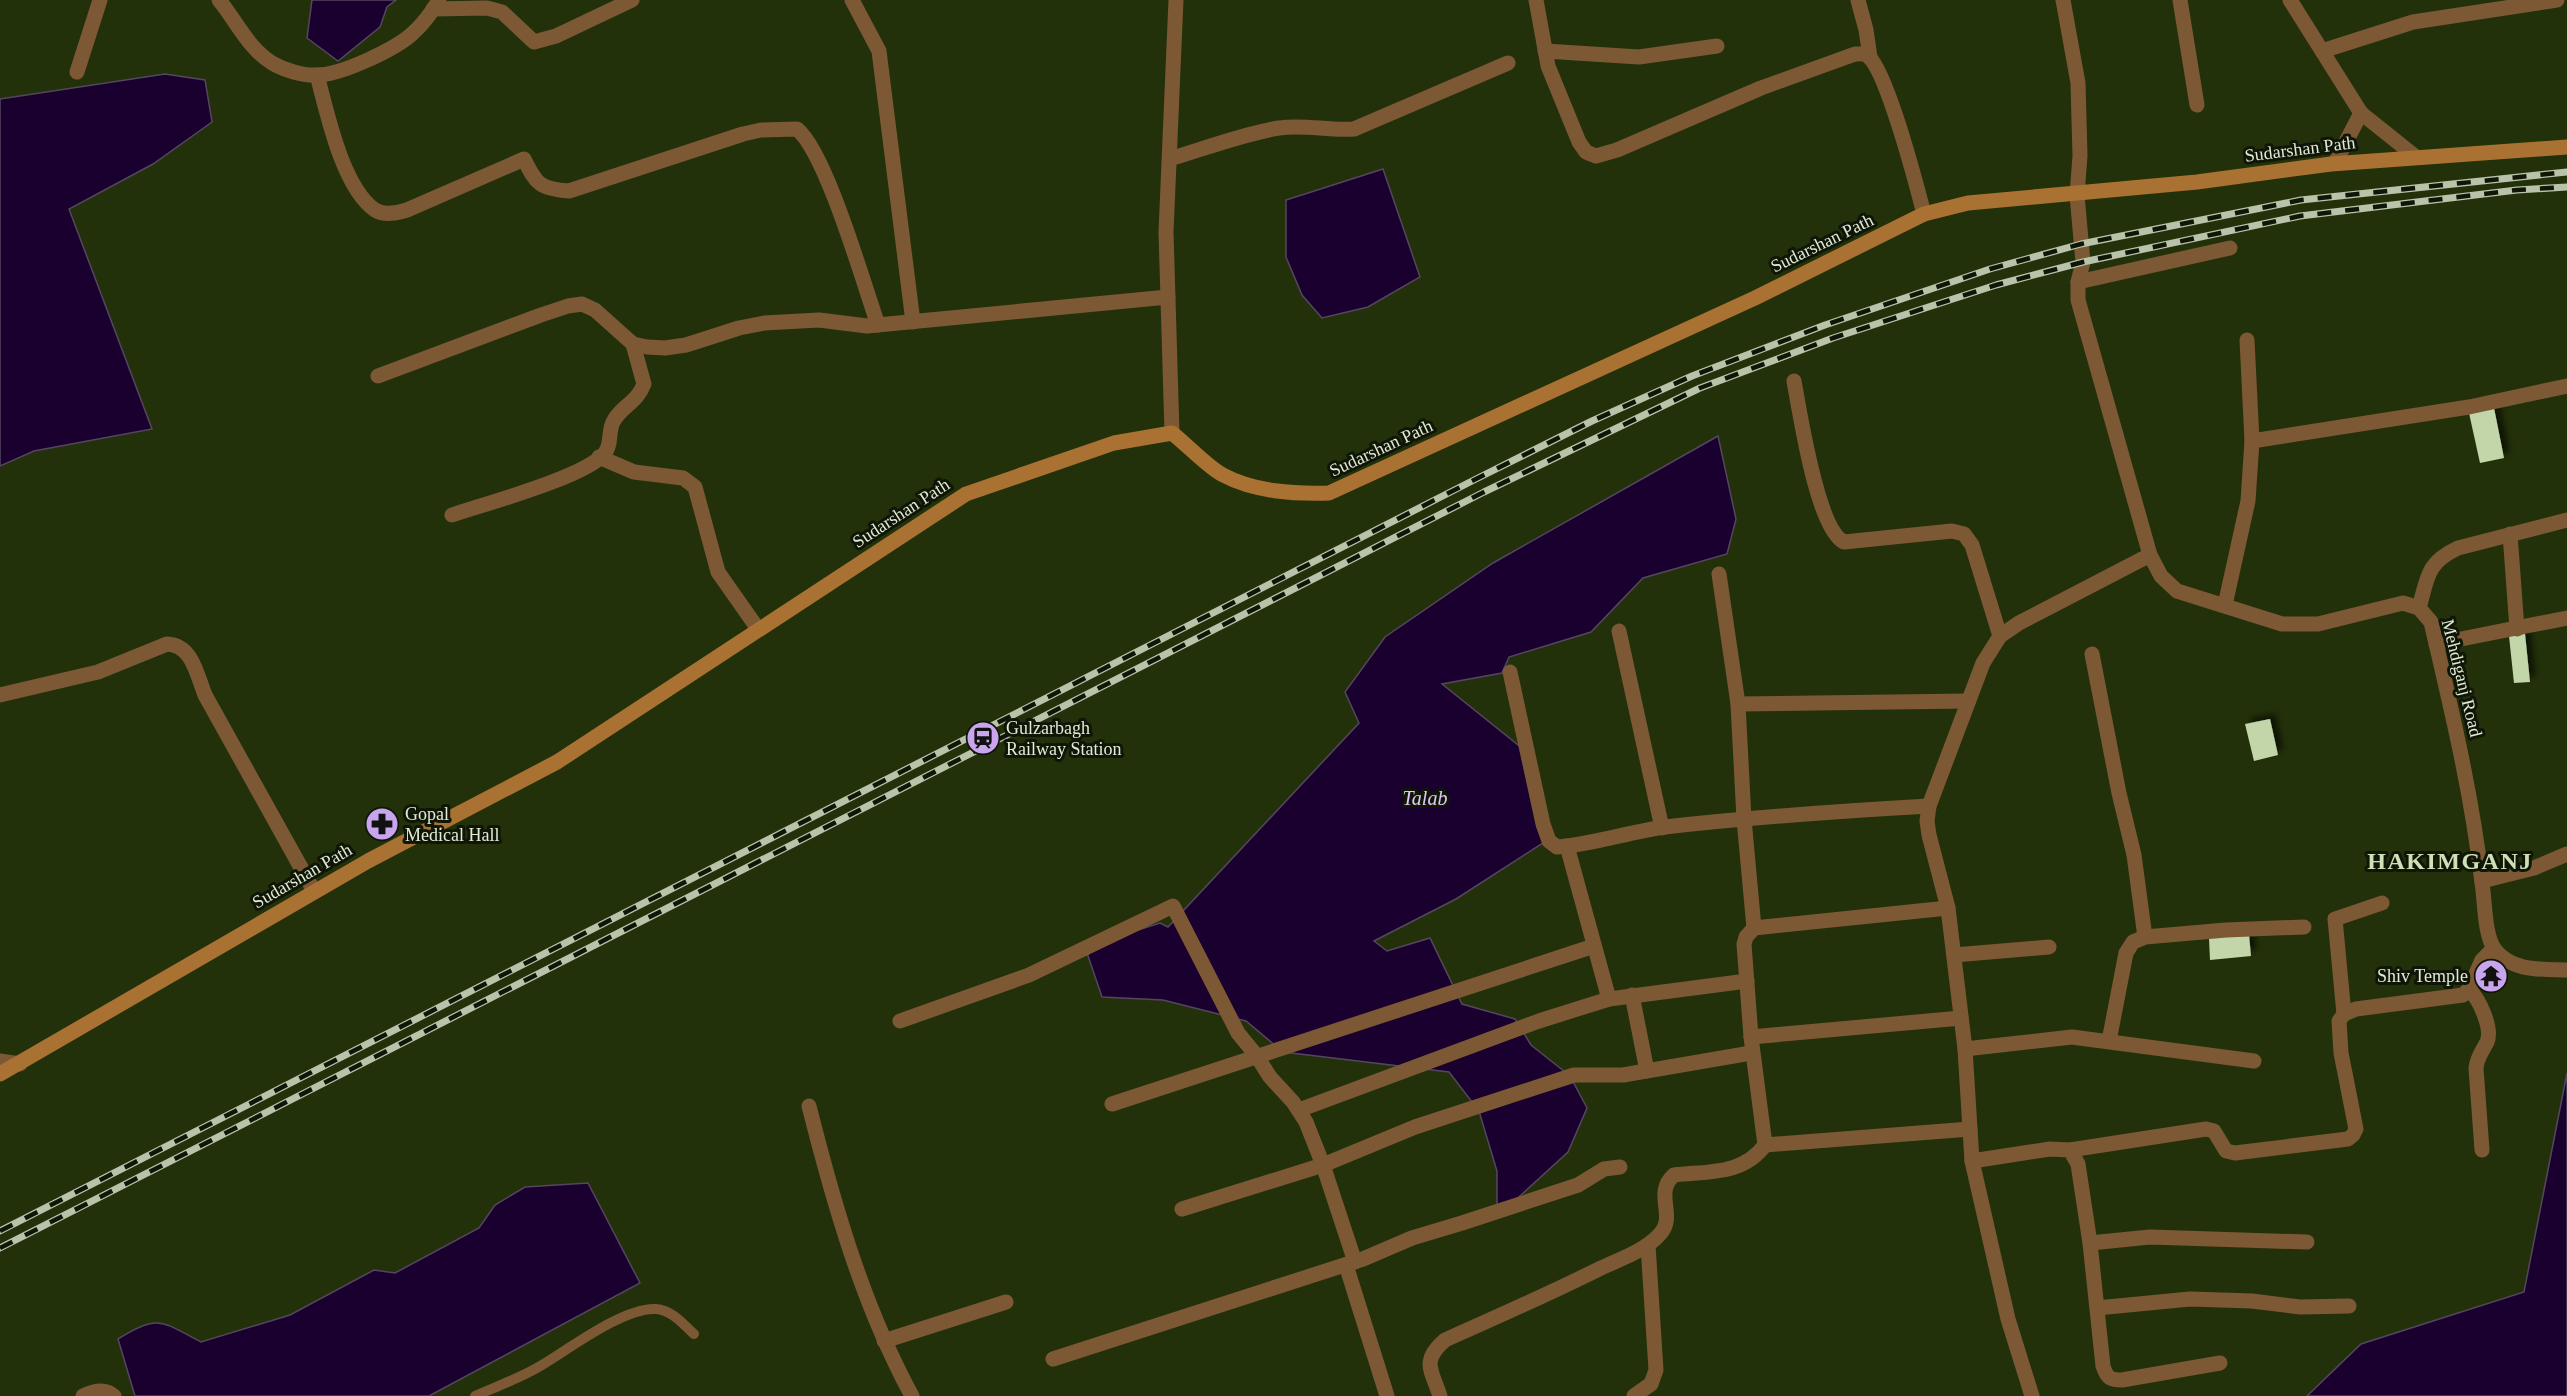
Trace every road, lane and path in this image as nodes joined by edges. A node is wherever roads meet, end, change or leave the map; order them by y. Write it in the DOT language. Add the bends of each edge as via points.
graph roads {
  1 [pos="100,0"];
  2 [pos="219,0"];
  3 [pos="632,0"];
  4 [pos="852,0"];
  5 [pos="1176,0"];
  6 [pos="1536,0"];
  7 [pos="1858,0"];
  8 [pos="2063,0"];
  9 [pos="2180,0"];
  10 [pos="2290,0"];
  11 [pos="2557,0"];
  12 [pos="436,5"];
  13 [pos="1717,46"];
  14 [pos="1545,51"];
  15 [pos="2322,51"];
  16 [pos="1870,57"];
  17 [pos="1508,63"];
  18 [pos="76,72"];
  19 [pos="317,75"];
  20 [pos="2197,105"];
  21 [pos="2361,113"];
  22 [pos="2567,147"];
  23 [pos="2416,157"];
  24 [pos="1170,159"];
  25 [pos="2335,164"];
  26 [pos="2077,195"];
  27 [pos="1924,214"];
  28 [pos="2230,248"];
  29 [pos="2078,282"];
  30 [pos="1168,297"];
  31 [pos="913,322"];
  32 [pos="878,325"];
  33 [pos="2247,340"];
  34 [pos="633,344"];
  35 [pos="378,376"];
  36 [pos="1794,381"];
  37 [pos="2567,386"];
  38 [pos="1172,433"];
  39 [pos="2252,441"];
  40 [pos="599,457"];
  41 [pos="452,515"];
  42 [pos="2567,520"];
  43 [pos="2510,534"];
  44 [pos="2150,555"];
  45 [pos="1719,574"];
  46 [pos="2225,605"];
  47 [pos="2419,608"];
  48 [pos="2567,618"];
  49 [pos="758,629"];
  50 [pos="2517,629"];
  51 [pos="1619,631"];
  52 [pos="2000,636"];
  53 [pos="2436,644"];
  54 [pos="2092,654"];
  55 [pos="1510,672"];
  56 [pos="0,695"];
  57 [pos="1968,701"];
  58 [pos="1738,704"];
  59 [pos="1929,806"];
  60 [pos="1744,819"];
  61 [pos="1662,828"];
  62 [pos="1568,846"];
  63 [pos="2567,854"];
  64 [pos="2482,881"];
  65 [pos="314,891"];
  66 [pos="2382,903"];
  67 [pos="1948,908"];
  68 [pos="2304,927"];
  69 [pos="1754,928"];
  70 [pos="2145,937"];
  71 [pos="1594,946"];
  72 [pos="2049,947"];
  73 [pos="2494,948"];
  74 [pos="1954,955"];
  75 [pos="2567,970"];
  76 [pos="1747,981"];
  77 [pos="2469,989"];
  78 [pos="1632,996"];
  79 [pos="1609,999"];
  80 [pos="2344,1014"];
  81 [pos="1961,1017"];
  82 [pos="900,1021"];
  83 [pos="1751,1037"];
  84 [pos="2109,1041"];
  85 [pos="1965,1049"];
  86 [pos="1751,1053"];
  87 [pos="1256,1055"];
  88 [pos="0,1061"];
  89 [pos="2254,1061"];
  90 [pos="20,1064"];
  91 [pos="1647,1071"];
  92 [pos="0,1074"];
  93 [pos="1112,1104"];
  94 [pos="809,1106"];
  95 [pos="1299,1110"];
  96 [pos="1970,1129"];
  97 [pos="1765,1145"];
  98 [pos="2070,1150"];
  99 [pos="2482,1150"];
  100 [pos="1972,1161"];
  101 [pos="1323,1165"];
  102 [pos="1620,1167"];
  103 [pos="1182,1209"];
  104 [pos="2307,1242"];
  105 [pos="2090,1243"];
  106 [pos="1648,1245"];
  107 [pos="1350,1264"];
  108 [pos="1006,1302"];
  109 [pos="2349,1306"];
  110 [pos="2097,1308"];
  111 [pos="694,1334"];
  112 [pos="884,1341"];
  113 [pos="1053,1359"];
  114 [pos="2220,1363"];
  115 [pos="83,1396"];
  116 [pos="114,1396"];
  117 [pos="475,1396"];
  118 [pos="912,1396"];
  119 [pos="1387,1396"];
  120 [pos="1440,1396"];
  121 [pos="1634,1396"];
  122 [pos="2032,1396"];
  1 -- 18 [label="street"];
  2 -- 19 [label="street" via="258,53 274,64"];
  3 -- 12 [label="street" via="556,36 534,42 502,12"];
  4 -- 31 [label="street" via="879,51"];
  5 -- 24 [label="street"];
  6 -- 14 [label="street"];
  7 -- 16 [label="street"];
  8 -- 26 [label="street, Mehdiganj Road" via="2078,83"];
  9 -- 20 [label="street"];
  10 -- 15 [label="street"];
  11 -- 15 [label="street" via="2413,22"];
  12 -- 19 [label="street" via="412,34 344,70"];
  13 -- 14 [label="street" via="1639,57"];
  14 -- 16 [label="street" via="1579,142 1586,152 1596,156 1855,54"];
  15 -- 21 [label="street"];
  16 -- 27 [label="street" via="1909,155"];
  17 -- 24 [label="street" via="1354,129 1276,128"];
  19 -- 32 [label="street" via="349,175 376,210 391,214 524,159 540,185 569,191 743,134 797,129 805,135 825,174"];
  21 -- 23 [label="street"];
  21 -- 25 [label="street"];
  22 -- 23 [label="main road, Sudarshan Path"];
  23 -- 25 [label="main road, Sudarshan Path"];
  24 -- 30 [label="street"];
  25 -- 26 [label="main road, Sudarshan Path"];
  26 -- 27 [label="main road, Sudarshan Path" via="1968,203"];
  26 -- 29 [label="street, Mehdiganj Road" via="2083,262"];
  27 -- 38 [label="main road, Sudarshan Path" via="1755,298 1329,493 1294,494 1221,475"];
  28 -- 29 [label="street"];
  29 -- 44 [label="street, Mehdiganj Road" via="2081,315"];
  30 -- 31 [label="street"];
  30 -- 38 [label="street"];
  31 -- 32 [label="street"];
  32 -- 34 [label="street" via="792,321 739,328 686,345 665,348"];
  33 -- 39 [label="street"];
  34 -- 35 [label="street" via="596,310 582,304 541,315"];
  34 -- 40 [label="street" via="644,384 635,401 613,421 609,444"];
  36 -- 52 [label="street" via="1813,477 1828,525 1837,539 1844,542 1952,531 1964,534 1972,544"];
  37 -- 39 [label="street" via="2469,407"];
  38 -- 49 [label="main road, Sudarshan Path" via="1114,443 966,494"];
  39 -- 46 [label="street" via="2248,501"];
  40 -- 41 [label="street" via="537,488"];
  40 -- 49 [label="street" via="634,472 683,478 694,487 718,572"];
  42 -- 43 [label="street"];
  43 -- 47 [label="street" via="2441,556 2431,566"];
  43 -- 50 [label="street"];
  44 -- 46 [label="street, Mehdiganj Road" via="2168,585 2177,591"];
  44 -- 52 [label="street"];
  45 -- 58 [label="street"];
  46 -- 47 [label="street, Mehdiganj Road" via="2282,624 2318,624 2403,603"];
  47 -- 53 [label="street, Mehdiganj Road" via="2431,622"];
  48 -- 50 [label="street"];
  49 -- 65 [label="main road, Sudarshan Path" via="557,762"];
  50 -- 53 [label="street"];
  51 -- 61 [label="street"];
  52 -- 57 [label="street" via="1983,663"];
  53 -- 64 [label="street, Mehdiganj Road" via="2466,774"];
  54 -- 70 [label="street" via="2134,855"];
  55 -- 62 [label="street" via="1542,824 1549,841 1557,847"];
  56 -- 65 [label="street" via="98,672 167,644 176,644 193,663 205,695"];
  57 -- 58 [label="street"];
  57 -- 59 [label="street"];
  58 -- 60 [label="street"];
  59 -- 60 [label="street"];
  59 -- 67 [label="street" via="1929,835"];
  60 -- 61 [label="street"];
  60 -- 69 [label="street"];
  61 -- 62 [label="street"];
  62 -- 71 [label="street"];
  63 -- 64 [label="street" via="2535,868"];
  64 -- 73 [label="street, Mehdiganj Road"];
  65 -- 90 [label="main road, Sudarshan Path"];
  66 -- 80 [label="street" via="2335,919"];
  67 -- 69 [label="street"];
  67 -- 74 [label="street"];
  68 -- 70 [label="street"];
  69 -- 76 [label="street" via="1744,944"];
  70 -- 84 [label="street" via="2133,942 2126,953"];
  71 -- 79 [label="street"];
  71 -- 87 [label="street"];
  72 -- 74 [label="street"];
  73 -- 75 [label="street" via="2519,968"];
  73 -- 77 [label="street" via="2477,968"];
  74 -- 81 [label="street"];
  76 -- 78 [label="street"];
  76 -- 83 [label="street"];
  77 -- 80 [label="street" via="2455,997 2356,1009"];
  77 -- 99 [label="street" via="2481,1004 2488,1032 2476,1068"];
  78 -- 79 [label="street"];
  78 -- 91 [label="street"];
  79 -- 95 [label="street"];
  80 -- 98 [label="street" via="2339,1021 2341,1053 2356,1129 2348,1139 2235,1153 2226,1151 2214,1131 2206,1129"];
  81 -- 83 [label="street"];
  81 -- 85 [label="street"];
  82 -- 87 [label="street" via="1029,975 1173,906 1238,1034"];
  83 -- 86 [label="street"];
  84 -- 85 [label="street" via="2073,1037"];
  84 -- 89 [label="street"];
  85 -- 96 [label="street"];
  86 -- 91 [label="street"];
  86 -- 97 [label="street"];
  87 -- 93 [label="street"];
  87 -- 95 [label="street"];
  88 -- 90 [label="street"];
  90 -- 92 [label="main road, Sudarshan Path"];
  91 -- 101 [label="street" via="1574,1076 1415,1127"];
  94 -- 112 [label="street" via="853,1257"];
  95 -- 101 [label="street"];
  96 -- 97 [label="street"];
  96 -- 100 [label="street"];
  97 -- 106 [label="street" via="1756,1158 1739,1167 1674,1175 1664,1189 1665,1228"];
  98 -- 100 [label="street" via="2050,1149"];
  98 -- 105 [label="street" via="2078,1164"];
  100 -- 122 [label="street" via="2007,1319"];
  101 -- 103 [label="street"];
  101 -- 107 [label="street"];
  102 -- 107 [label="street" via="1604,1169 1578,1185 1412,1238"];
  104 -- 105 [label="street" via="2150,1237"];
  105 -- 110 [label="street"];
  106 -- 120 [label="street" via="1445,1340 1431,1352 1430,1363"];
  106 -- 121 [label="street" via="1656,1370 1651,1384"];
  107 -- 113 [label="street"];
  107 -- 119 [label="street"];
  108 -- 112 [label="street"];
  109 -- 110 [label="street" via="2300,1307 2190,1299"];
  110 -- 114 [label="street" via="2103,1366 2111,1380"];
  111 -- 117 [label="lane" via="674,1315 645,1309 592,1332 541,1366"];
  112 -- 118 [label="street"];
  115 -- 116 [label="street" via="98,1391"];
}
